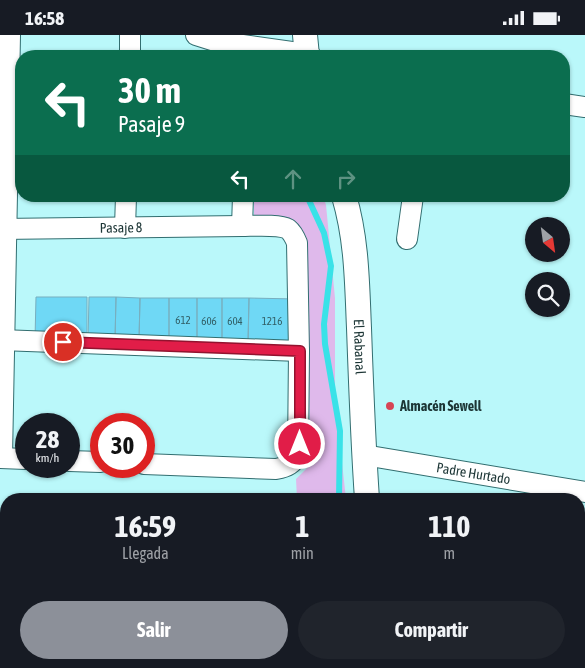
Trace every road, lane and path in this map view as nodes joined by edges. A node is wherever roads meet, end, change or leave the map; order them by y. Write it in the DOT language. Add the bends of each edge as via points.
graph roads {
  1 [pos="10,35"];
  2 [pos="130,35"];
  3 [pos="196,35"];
  4 [pos="130,50"];
  5 [pos="240,50"];
  6 [pos="570,105"];
  7 [pos="585,107"];
  8 [pos="4,118"];
  9 [pos="126,202"];
  10 [pos="242,202"];
  11 [pos="346,202"];
  12 [pos="412,202"];
  13 [pos="242,226"];
  14 [pos="125,228"];
  15 [pos="3,229"];
  16 [pos="408,239"];
  17 [pos="2,340"];
  18 [pos="300,351"];
  19 [pos="364,455"];
  20 [pos="1,458"];
  21 [pos="15,459"];
  22 [pos="155,464"];
  23 [pos="585,492"];
  24 [pos="367,493"];
  1 -- 8 [label="street"];
  2 -- 4 [label="street"];
  3 -- 5 [label="street"];
  6 -- 7 [label="street"];
  8 -- 15 [label="street"];
  9 -- 14 [label="street"];
  10 -- 13 [label="street"];
  11 -- 19 [label="street, El Rabanal" via="358,271"];
  12 -- 16 [label="street"];
  13 -- 14 [label="street, Pasaje 8"];
  13 -- 18 [label="street, Pasaje 8" via="280,227 294,235 297,243"];
  14 -- 15 [label="street, Pasaje 8"];
  15 -- 17 [label="street"];
  17 -- 18 [label="street"];
  17 -- 20 [label="street"];
  18 -- 22 [label="street" via="300,444 294,462 276,469"];
  19 -- 23 [label="street, Padre Hurtado"];
  19 -- 24 [label="street, El Rabanal"];
  20 -- 21 [label="street"];
}
